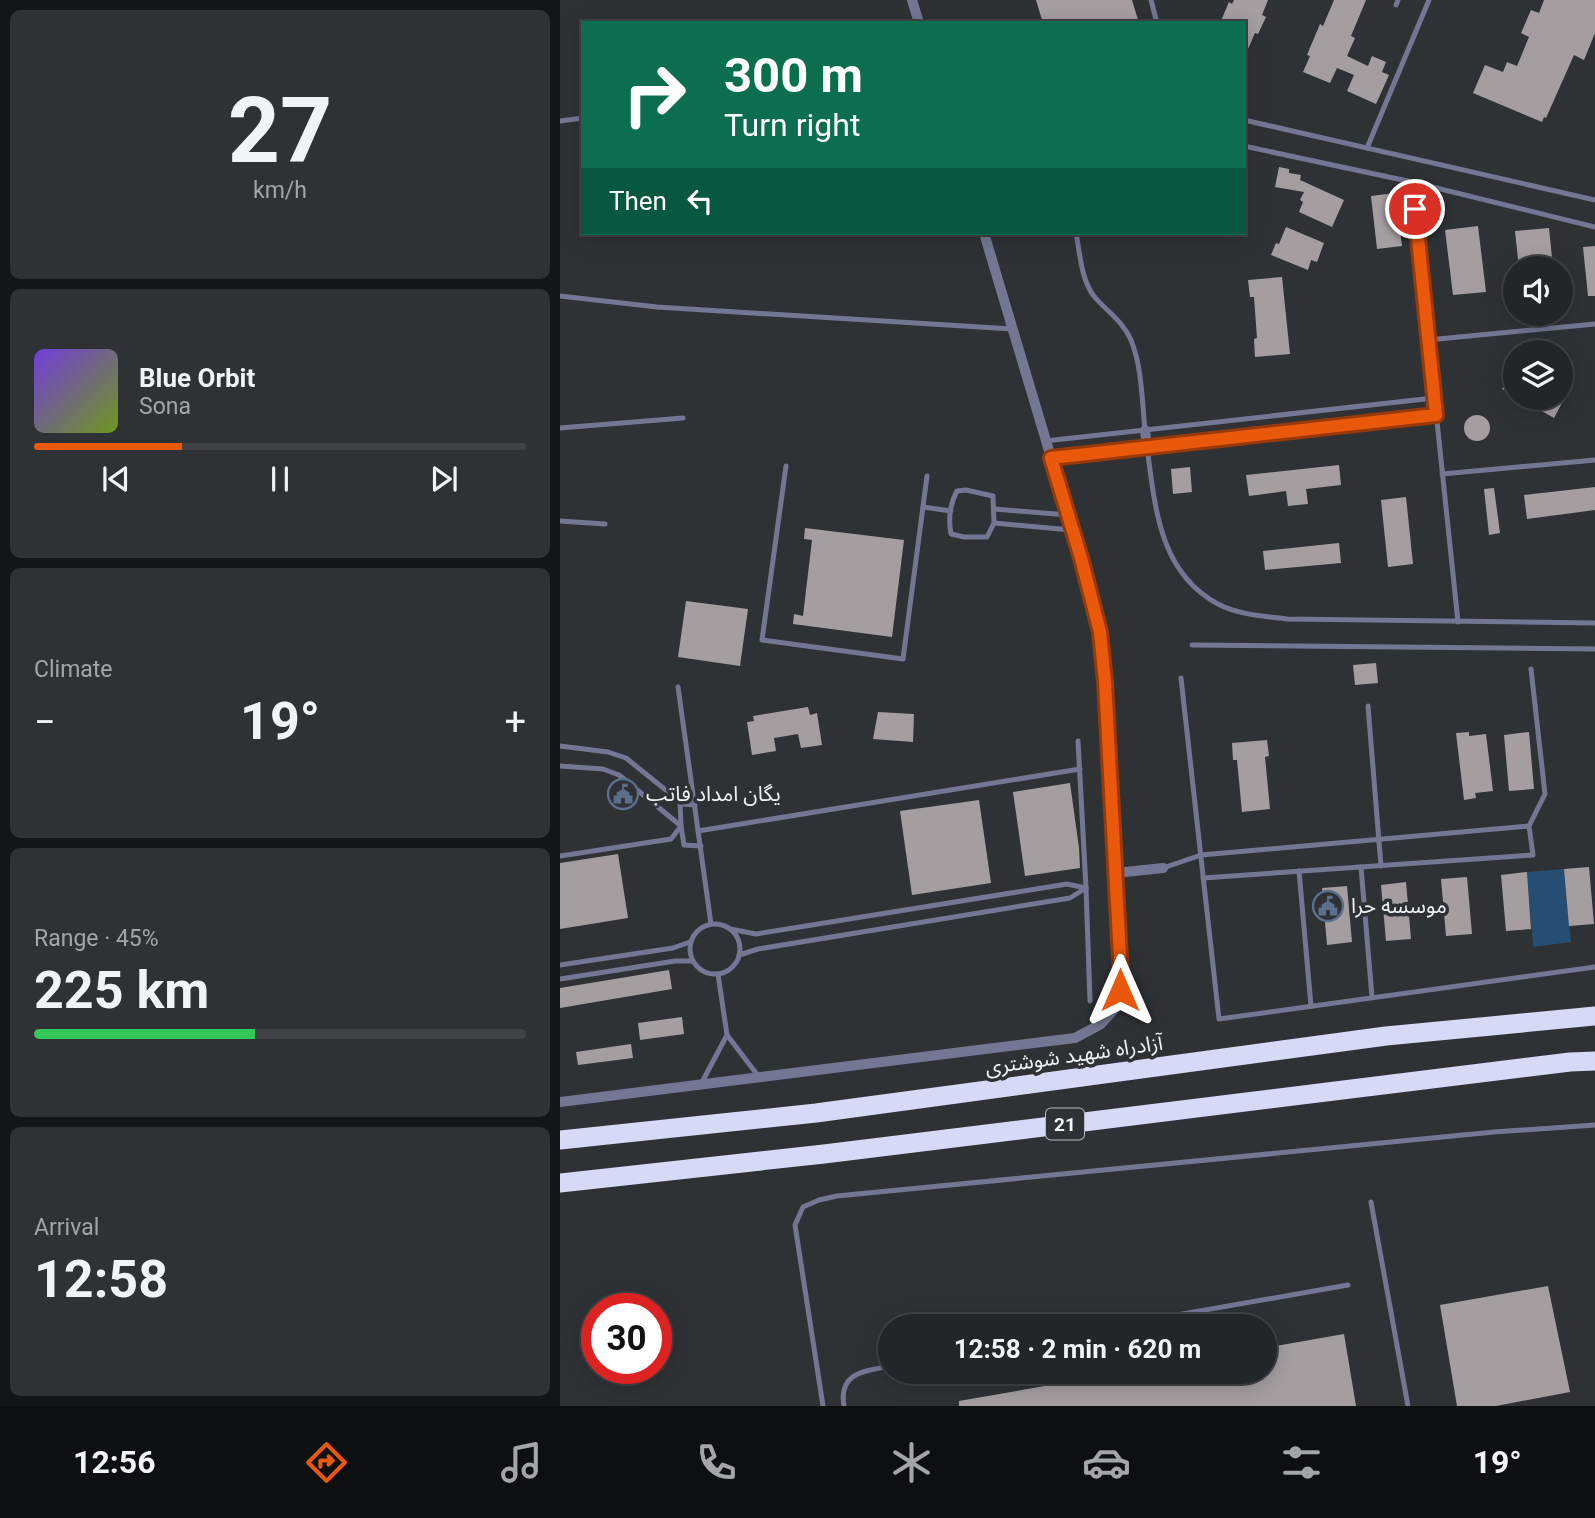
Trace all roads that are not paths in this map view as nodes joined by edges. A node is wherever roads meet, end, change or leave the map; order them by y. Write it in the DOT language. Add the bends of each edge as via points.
graph roads {
  1 [pos="911,0"];
  2 [pos="1151,0"];
  3 [pos="1429,0"];
  4 [pos="918,21"];
  5 [pos="1156,21"];
  6 [pos="581,118"];
  7 [pos="1246,120"];
  8 [pos="560,121"];
  9 [pos="1246,146"];
  10 [pos="1367,148"];
  11 [pos="1412,182"];
  12 [pos="1595,200"];
  13 [pos="1595,227"];
  14 [pos="985,235"];
  15 [pos="1076,235"];
  16 [pos="560,296"];
  17 [pos="1595,324"];
  18 [pos="1012,328"];
  19 [pos="1429,340"];
  20 [pos="1434,398"];
  21 [pos="1436,415"];
  22 [pos="683,418"];
  23 [pos="560,428"];
  24 [pos="1145,430"];
  25 [pos="1045,441"];
  26 [pos="1147,447"];
  27 [pos="1051,458"];
  28 [pos="1595,460"];
  29 [pos="786,466"];
  30 [pos="1442,474"];
  31 [pos="927,476"];
  32 [pos="923,507"];
  33 [pos="994,509"];
  34 [pos="951,511"];
  35 [pos="1068,515"];
  36 [pos="560,521"];
  37 [pos="994,523"];
  38 [pos="605,524"];
  39 [pos="1072,531"];
  40 [pos="1458,622"];
  41 [pos="1595,623"];
  42 [pos="1192,645"];
  43 [pos="1595,649"];
  44 [pos="1531,669"];
  45 [pos="1181,678"];
  46 [pos="678,687"];
  47 [pos="1368,706"];
  48 [pos="1078,741"];
  49 [pos="560,746"];
  50 [pos="560,766"];
  51 [pos="1080,769"];
  52 [pos="680,802"];
  53 [pos="695,805"];
  54 [pos="681,826"];
  55 [pos="1529,826"];
  56 [pos="698,831"];
  57 [pos="1378,839"];
  58 [pos="701,846"];
  59 [pos="1201,855"];
  60 [pos="560,856"];
  61 [pos="1381,866"];
  62 [pos="1361,867"];
  63 [pos="1163,868"];
  64 [pos="1299,871"];
  65 [pos="1116,873"];
  66 [pos="1203,878"];
  67 [pos="1086,888"];
  68 [pos="711,924"];
  69 [pos="730,929"];
  70 [pos="690,942"];
  71 [pos="739,955"];
  72 [pos="693,961"];
  73 [pos="560,965"];
  74 [pos="1595,967"];
  75 [pos="718,974"];
  76 [pos="560,979"];
  77 [pos="1372,998"];
  78 [pos="1090,1001"];
  79 [pos="1311,1006"];
  80 [pos="1595,1016"];
  81 [pos="727,1035"];
  82 [pos="1595,1061"];
  83 [pos="759,1077"];
  84 [pos="701,1084"];
  85 [pos="560,1102"];
  86 [pos="1595,1125"];
  87 [pos="560,1140"];
  88 [pos="560,1183"];
  89 [pos="1371,1202"];
  90 [pos="1348,1285"];
  91 [pos="1182,1314"];
  92 [pos="878,1368"];
  93 [pos="823,1406"];
  94 [pos="844,1406"];
  95 [pos="1408,1406"];
  1 -- 4 [label="street"];
  2 -- 5 [label="lane"];
  3 -- 10 [label="lane"];
  6 -- 8 [label="lane"];
  7 -- 10 [label="lane"];
  9 -- 11 [label="lane"];
  10 -- 12 [label="lane"];
  11 -- 13 [label="lane"];
  11 -- 19 [label="lane"];
  14 -- 18 [label="street"];
  15 -- 24 [label="lane" via="1092,294 1130,337"];
  16 -- 18 [label="lane" via="657,307"];
  17 -- 19 [label="lane"];
  18 -- 25 [label="street"];
  19 -- 20 [label="lane"];
  20 -- 21 [label="lane"];
  20 -- 24 [label="lane"];
  21 -- 26 [label="lane"];
  21 -- 30 [label="lane"];
  22 -- 23 [label="lane"];
  24 -- 25 [label="lane"];
  24 -- 26 [label="street"];
  25 -- 27 [label="street"];
  26 -- 27 [label="lane"];
  26 -- 40 [label="lane" via="1154,504 1176,566 1196,589 1220,605 1245,614 1287,619"];
  27 -- 35 [label="street"];
  28 -- 30 [label="lane"];
  29 -- 32 [label="lane" via="762,640 903,659"];
  30 -- 40 [label="lane"];
  31 -- 32 [label="lane"];
  32 -- 34 [label="lane"];
  33 -- 34 [label="lane" via="993,496 966,490 957,491"];
  33 -- 35 [label="lane"];
  33 -- 37 [label="lane"];
  34 -- 37 [label="lane" via="951,534 987,537"];
  35 -- 39 [label="street"];
  36 -- 38 [label="lane"];
  37 -- 39 [label="lane"];
  39 -- 65 [label="street" via="1100,632"];
  40 -- 41 [label="lane"];
  42 -- 43 [label="lane"];
  44 -- 55 [label="lane" via="1545,794"];
  45 -- 59 [label="lane"];
  46 -- 53 [label="lane"];
  47 -- 57 [label="lane"];
  48 -- 51 [label="lane"];
  49 -- 52 [label="lane" via="626,758"];
  50 -- 54 [label="lane" via="603,768 619,775"];
  51 -- 56 [label="lane"];
  51 -- 67 [label="lane"];
  52 -- 53 [label="lane"];
  52 -- 54 [label="lane"];
  53 -- 56 [label="lane"];
  54 -- 58 [label="lane" via="684,845"];
  54 -- 60 [label="lane" via="671,839"];
  55 -- 57 [label="lane"];
  55 -- 61 [label="lane" via="1533,855"];
  56 -- 58 [label="lane"];
  57 -- 59 [label="lane"];
  57 -- 61 [label="lane"];
  58 -- 68 [label="lane"];
  59 -- 63 [label="lane"];
  59 -- 66 [label="lane"];
  61 -- 62 [label="lane"];
  62 -- 64 [label="lane"];
  62 -- 77 [label="lane"];
  63 -- 65 [label="street"];
  64 -- 66 [label="lane"];
  64 -- 79 [label="lane"];
  65 -- 83 [label="street" via="1119,1004 1101,1024 1075,1038"];
  66 -- 79 [label="lane" via="1219,1019"];
  67 -- 69 [label="lane" via="1067,884 755,934"];
  67 -- 71 [label="lane" via="1070,898 758,948"];
  67 -- 78 [label="lane"];
  68 -- 69 [label="lane"];
  68 -- 70 [label="lane" via="702,927"];
  69 -- 71 [label="lane"];
  70 -- 72 [label="lane"];
  70 -- 73 [label="lane"];
  71 -- 75 [label="lane" via="727,971"];
  72 -- 75 [label="lane" via="699,969"];
  72 -- 76 [label="lane"];
  74 -- 77 [label="lane"];
  75 -- 81 [label="lane"];
  77 -- 79 [label="lane"];
  80 -- 87 [label="highway, آزادراه شهید شوشتری / 21" via="1386,1036 816,1113"];
  81 -- 83 [label="lane"];
  81 -- 84 [label="lane"];
  82 -- 88 [label="highway, 21"];
  83 -- 84 [label="street"];
  84 -- 85 [label="street"];
  86 -- 93 [label="lane" via="819,1200 803,1207 795,1225"];
  89 -- 95 [label="lane"];
  90 -- 91 [label="lane"];
  92 -- 94 [label="lane" via="858,1372 847,1381"];
}
